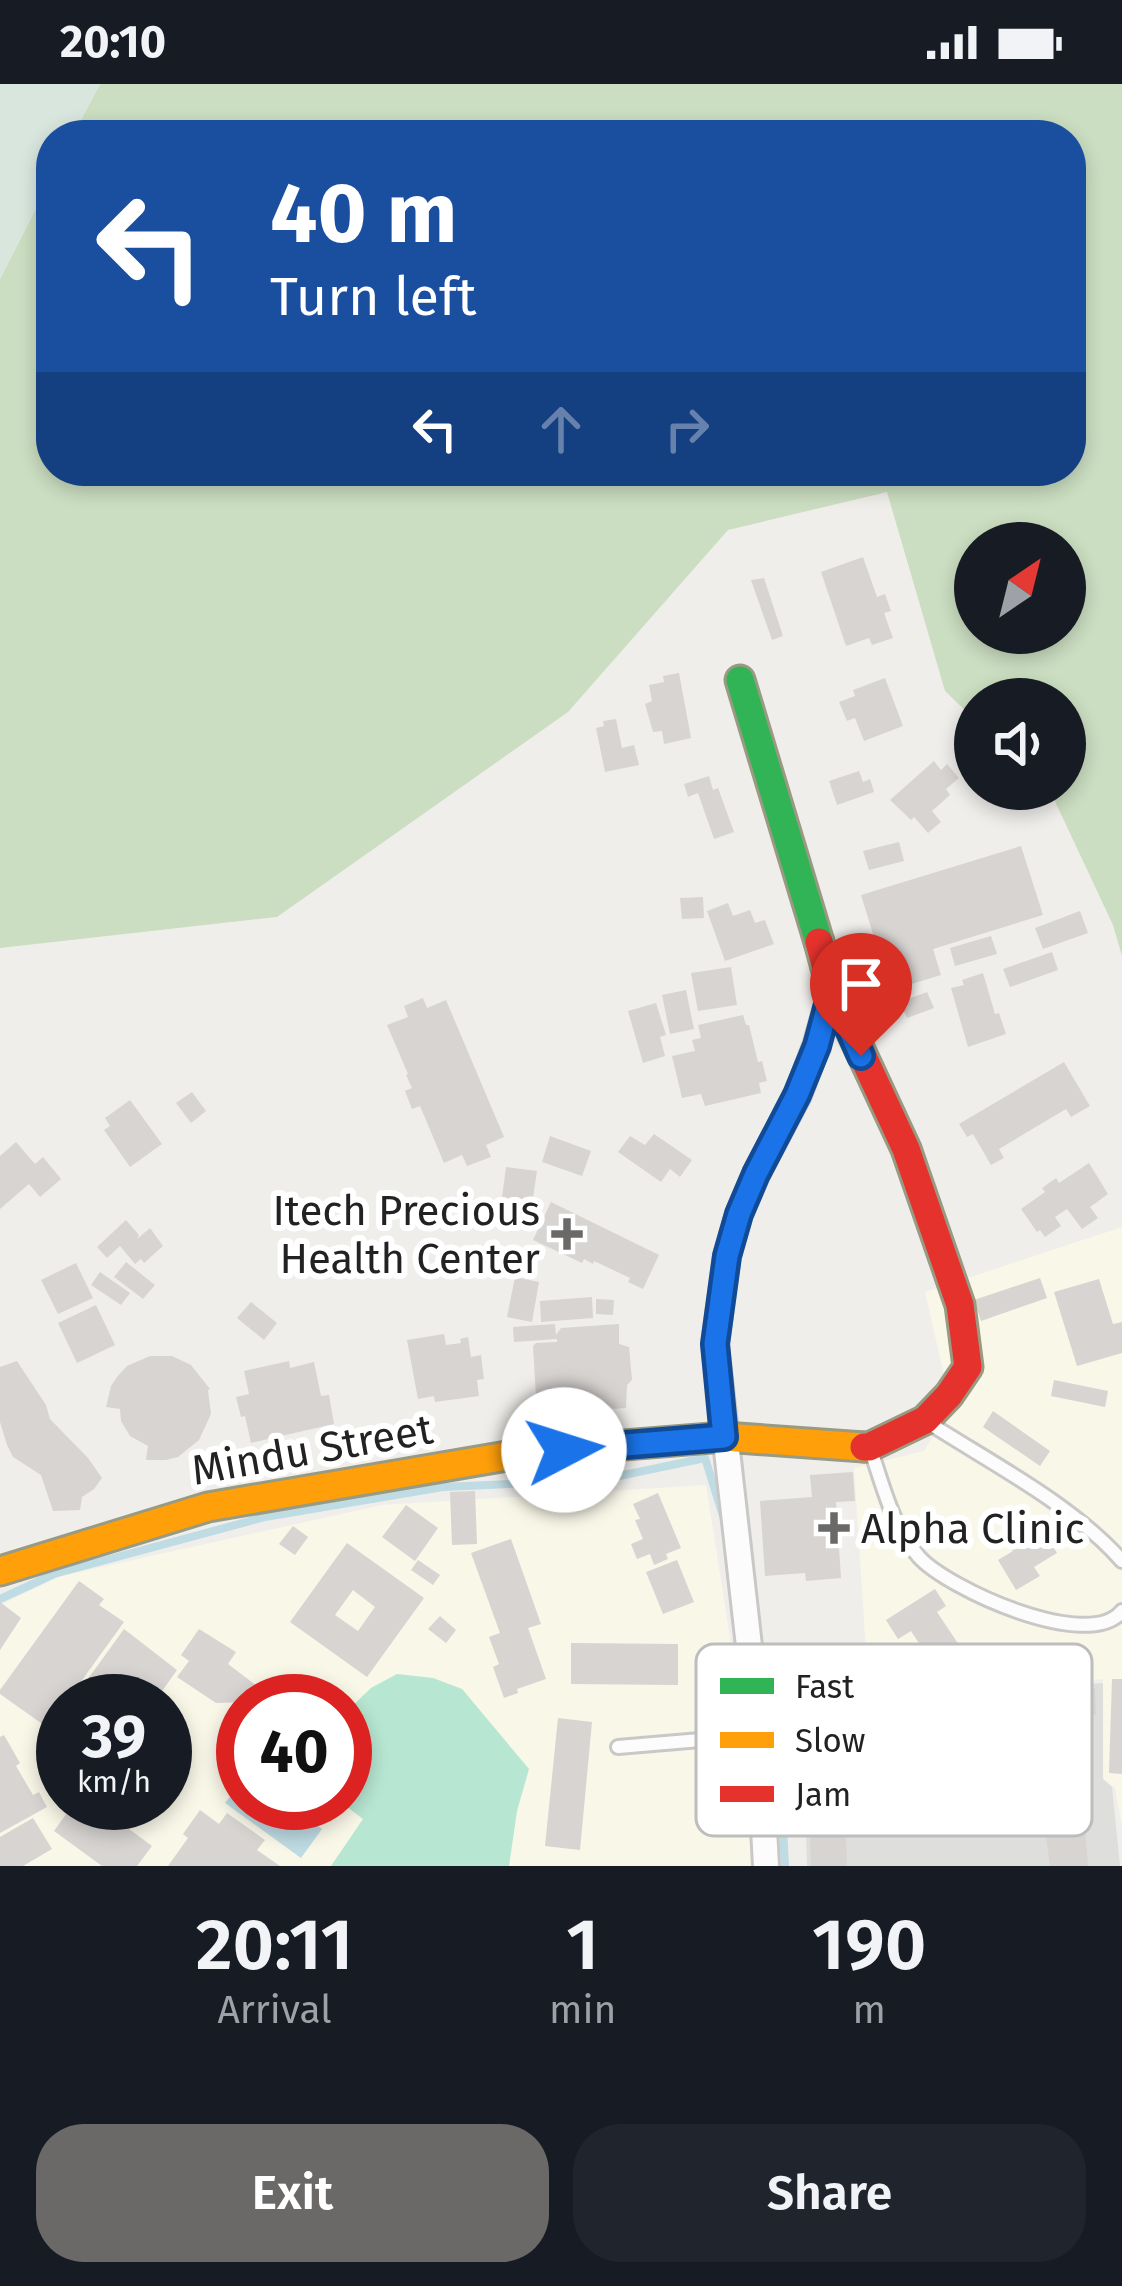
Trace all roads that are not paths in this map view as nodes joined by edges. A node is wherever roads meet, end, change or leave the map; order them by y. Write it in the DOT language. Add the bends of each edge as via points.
graph roads {
  1 [pos="740,680"];
  2 [pos="832,990"];
  3 [pos="926,1420"];
  4 [pos="724,1437"];
  5 [pos="869,1447"];
  6 [pos="1122,1561"];
  7 [pos="0,1571"];
  8 [pos="1122,1611"];
  9 [pos="748,1644"];
  10 [pos="696,1740"];
  11 [pos="618,1747"];
  12 [pos="764,1836"];
  13 [pos="766,1866"];
  1 -- 2 [label="street, Mindu Street"];
  2 -- 3 [label="street, Mindu Street" via="906,1149 960,1305 968,1366"];
  2 -- 4 [label="street" via="804,1079 747,1194 727,1256 715,1344"];
  3 -- 5 [label="street, Mindu Street"];
  3 -- 6 [label="lane" via="1075,1517"];
  4 -- 5 [label="street, Mindu Street"];
  4 -- 7 [label="street, Mindu Street" via="524,1453 208,1507"];
  4 -- 9 [label="street"];
  5 -- 8 [label="lane" via="890,1515 933,1571 1049,1621 1088,1626"];
  10 -- 11 [label="lane"];
  12 -- 13 [label="street"];
}
